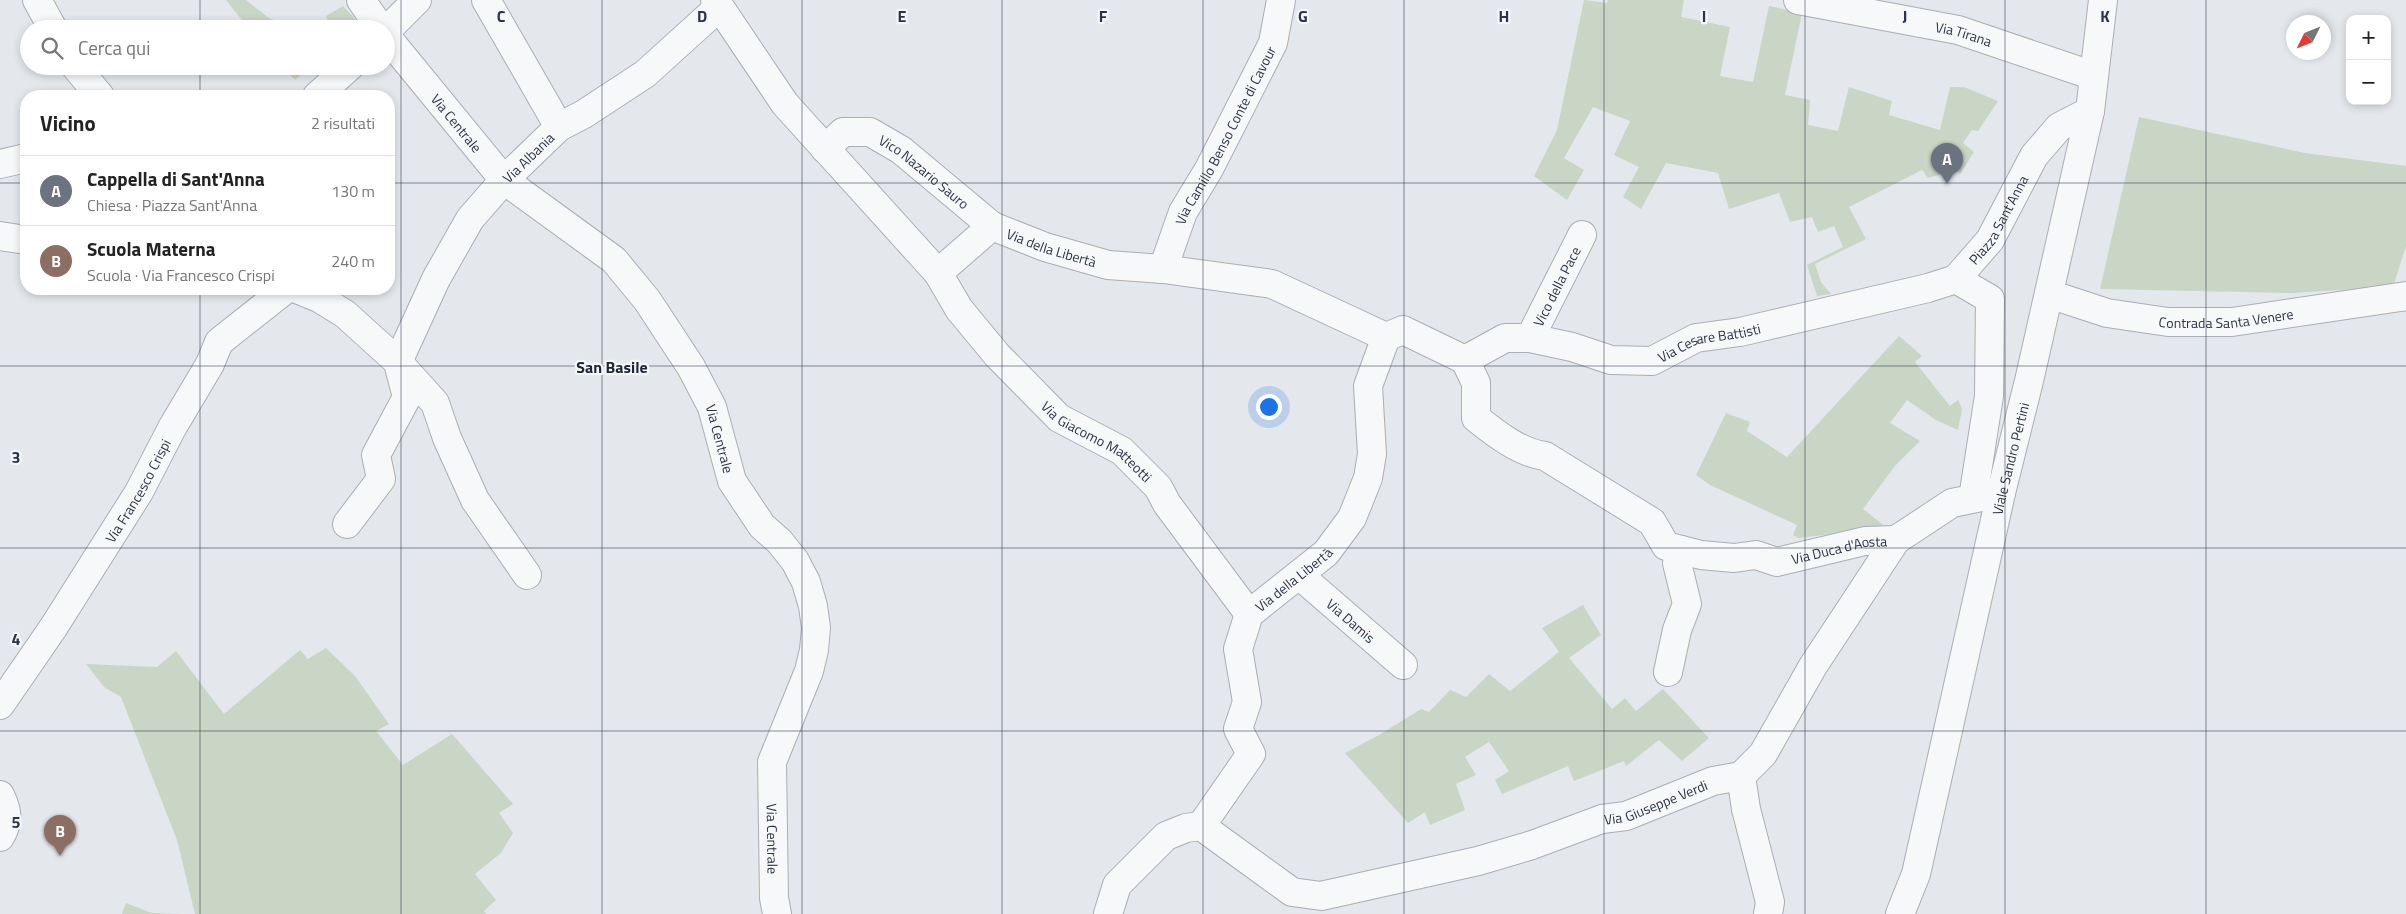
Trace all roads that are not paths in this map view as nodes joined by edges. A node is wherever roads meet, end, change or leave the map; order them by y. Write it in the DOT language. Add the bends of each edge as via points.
graph roads {
  1 [pos="37,0"];
  2 [pos="361,0"];
  3 [pos="417,0"];
  4 [pos="486,0"];
  5 [pos="1281,0"];
  6 [pos="1798,0"];
  7 [pos="2103,0"];
  8 [pos="717,4"];
  9 [pos="48,20"];
  10 [pos="378,20"];
  11 [pos="395,28"];
  12 [pos="395,40"];
  13 [pos="82,75"];
  14 [pos="340,75"];
  15 [pos="2094,76"];
  16 [pos="95,90"];
  17 [pos="324,90"];
  18 [pos="2090,111"];
  19 [pos="559,127"];
  20 [pos="825,149"];
  21 [pos="20,159"];
  22 [pos="0,164"];
  23 [pos="504,180"];
  24 [pos="992,226"];
  25 [pos="1582,235"];
  26 [pos="0,236"];
  27 [pos="20,239"];
  28 [pos="1163,269"];
  29 [pos="938,273"];
  30 [pos="1956,279"];
  31 [pos="2049,294"];
  32 [pos="278,295"];
  33 [pos="312,295"];
  34 [pos="2406,296"];
  35 [pos="1386,337"];
  36 [pos="1517,338"];
  37 [pos="1465,360"];
  38 [pos="398,362"];
  39 [pos="2001,493"];
  40 [pos="1973,498"];
  41 [pos="347,524"];
  42 [pos="1896,540"];
  43 [pos="1673,548"];
  44 [pos="527,575"];
  45 [pos="1299,575"];
  46 [pos="1250,614"];
  47 [pos="1403,665"];
  48 [pos="1668,672"];
  49 [pos="0,705"];
  50 [pos="1741,776"];
  51 [pos="0,796"];
  52 [pos="1201,826"];
  53 [pos="0,837"];
  54 [pos="1317,904"];
  55 [pos="777,914"];
  56 [pos="1108,914"];
  57 [pos="1768,914"];
  58 [pos="1900,914"];
  1 -- 9 [label="street"];
  2 -- 10 [label="street, Via Centrale"];
  3 -- 11 [label="street"];
  4 -- 19 [label="street"];
  5 -- 28 [label="street, Via Camillo Benso Conte di Cavour" via="1273,43 1209,169 1183,212"];
  6 -- 15 [label="street, Via Tirana" via="1958,30"];
  7 -- 15 [label="street, Viale Sandro Pertini"];
  8 -- 19 [label="street, Via Albania" via="645,74"];
  8 -- 20 [label="street, Via Giacomo Matteotti" via="785,104"];
  12 -- 23 [label="street, Via Centrale"];
  13 -- 16 [label="street"];
  14 -- 17 [label="street"];
  15 -- 18 [label="street, Viale Sandro Pertini"];
  18 -- 30 [label="street, Piazza Sant'Anna" via="2059,127 2034,156 1990,240"];
  18 -- 31 [label="street, Viale Sandro Pertini"];
  19 -- 23 [label="street, Via Albania"];
  20 -- 24 [label="street, Vico Nazario Sauro" via="843,132 870,132 901,150"];
  20 -- 29 [label="street, Via Giacomo Matteotti"];
  21 -- 22 [label="street"];
  23 -- 38 [label="street, Via Albania" via="470,219 436,279"];
  23 -- 55 [label="street, Via Centrale" via="614,260 647,300 691,367 712,407 732,481 762,526 795,561 806,582 814,613 814,650 809,672 772,762"];
  24 -- 28 [label="street, Via della Libertà" via="1045,247 1108,265"];
  24 -- 29 [label="street, Via della Libertà"];
  25 -- 36 [label="street, Vico della Pace"];
  26 -- 27 [label="street"];
  28 -- 35 [label="street, Via della Libertà" via="1272,284"];
  29 -- 46 [label="street, Via Giacomo Matteotti" via="959,308 997,355 1059,418 1122,451 1158,487 1167,504"];
  30 -- 36 [label="street, Via Cesare Battisti" via="1740,332 1696,338 1652,361 1611,360 1572,347"];
  30 -- 40 [label="street" via="1990,299 1989,396"];
  31 -- 34 [label="street, Contrada Santa Venere" via="2107,313 2168,322 2232,322"];
  31 -- 39 [label="street, Viale Sandro Pertini"];
  32 -- 49 [label="street, Via Francesco Crispi" via="219,342 210,364 123,517"];
  33 -- 38 [label="street" via="345,314"];
  35 -- 37 [label="street" via="1403,330"];
  35 -- 45 [label="street, Via della Libertà" via="1368,386 1372,454 1368,478 1352,518 1326,553"];
  36 -- 37 [label="street"];
  37 -- 43 [label="street" via="1476,383 1476,418 1533,454 1552,460 1652,522"];
  38 -- 41 [label="street" via="407,397 376,456 381,480"];
  38 -- 44 [label="street" via="435,403 475,500"];
  39 -- 40 [label="street"];
  39 -- 58 [label="street, Viale Sandro Pertini" via="1916,874"];
  40 -- 42 [label="street" via="1952,503"];
  42 -- 43 [label="street, Via Duca d'Aosta" via="1865,541 1777,562 1756,555 1734,558"];
  42 -- 50 [label="street" via="1813,666 1763,754"];
  43 -- 48 [label="street" via="1687,604 1677,630"];
  45 -- 46 [label="street, Via della Libertà"];
  45 -- 47 [label="street, Via Damis"];
  46 -- 52 [label="street, Via della Libertà" via="1238,649 1247,702 1238,729 1251,754"];
  50 -- 54 [label="street, Via Giuseppe Verdi" via="1713,781 1626,816 1602,819 1478,861 1321,896"];
  50 -- 57 [label="street" via="1746,809 1770,902"];
  51 -- 53 [label="street" via="7,810 6,827"];
  52 -- 54 [label="street, Via Giuseppe Verdi" via="1292,892"];
  52 -- 56 [label="street" via="1166,836 1117,885"];
}
